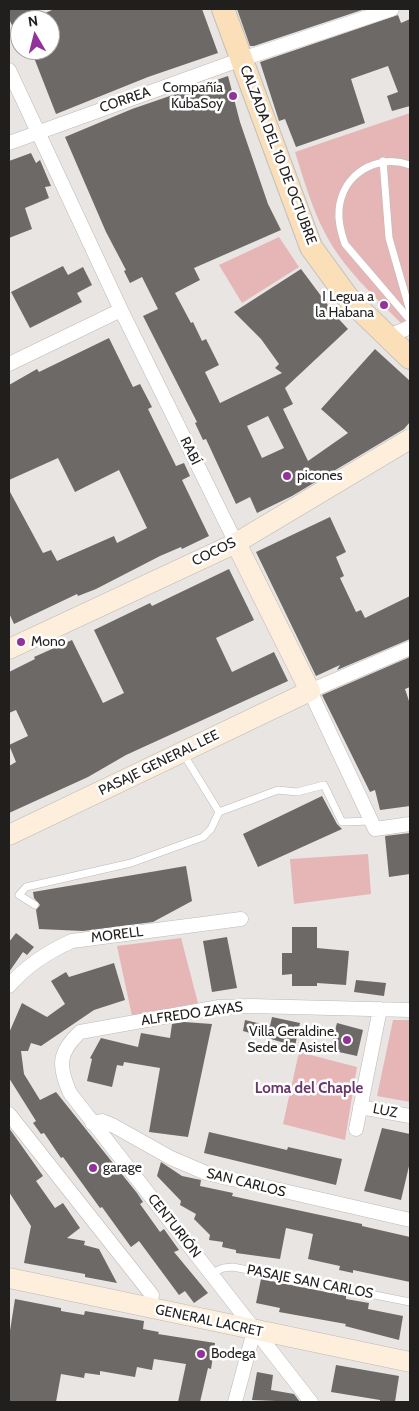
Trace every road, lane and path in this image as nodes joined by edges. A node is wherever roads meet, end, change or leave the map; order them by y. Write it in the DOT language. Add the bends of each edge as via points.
graph roads {
  1 [pos="223,9"];
  2 [pos="392,9"];
  3 [pos="242,59"];
  4 [pos="9,70"];
  5 [pos="36,132"];
  6 [pos="9,143"];
  7 [pos="383,161"];
  8 [pos="410,165"];
  9 [pos="121,310"];
  10 [pos="410,311"];
  11 [pos="410,320"];
  12 [pos="410,327"];
  13 [pos="387,337"];
  14 [pos="410,358"];
  15 [pos="9,364"];
  16 [pos="410,439"];
  17 [pos="236,543"];
  18 [pos="410,648"];
  19 [pos="9,649"];
  20 [pos="310,691"];
  21 [pos="182,752"];
  22 [pos="219,812"];
  23 [pos="410,824"];
  24 [pos="373,825"];
  25 [pos="9,835"];
  26 [pos="35,905"];
  27 [pos="241,919"];
  28 [pos="9,986"];
  29 [pos="380,1009"];
  30 [pos="410,1010"];
  31 [pos="360,1107"];
  32 [pos="9,1114"];
  33 [pos="410,1116"];
  34 [pos="92,1122"];
  35 [pos="356,1129"];
  36 [pos="410,1220"];
  37 [pos="212,1273"];
  38 [pos="9,1278"];
  39 [pos="410,1302"];
  40 [pos="149,1308"];
  41 [pos="254,1330"];
  42 [pos="410,1362"];
  43 [pos="235,1402"];
  44 [pos="311,1402"];
  1 -- 3 [label="main road, CALZADA DEL 10 DE OCTUBRE"];
  2 -- 3 [label="street, CORREA"];
  3 -- 5 [label="street, CORREA"];
  3 -- 13 [label="main road, CALZADA DEL 10 DE OCTUBRE" via="312,247 348,298"];
  4 -- 5 [label="street, RABÍ"];
  5 -- 6 [label="street, CORREA"];
  5 -- 9 [label="street, RABÍ"];
  7 -- 8 [label="lane"];
  7 -- 10 [label="lane" via="389,238"];
  7 -- 11 [label="lane" via="365,167 347,185 338,212 340,231 345,244"];
  9 -- 15 [label="street"];
  9 -- 17 [label="street, RABÍ"];
  12 -- 13 [label="street"];
  13 -- 14 [label="main road, CALZADA DEL 10 DE OCTUBRE"];
  16 -- 17 [label="street, COCOS"];
  17 -- 19 [label="street, COCOS"];
  17 -- 20 [label="street, RABÍ"];
  18 -- 20 [label="street"];
  20 -- 21 [label="street, PASAJE GENERAL LEE"];
  20 -- 24 [label="street, RABÍ"];
  21 -- 22 [label="lane"];
  21 -- 25 [label="street, PASAJE GENERAL LEE"];
  22 -- 24 [label="lane" via="278,790 297,792 324,785 342,822"];
  22 -- 26 [label="lane" via="203,837 131,863 26,887 19,895"];
  23 -- 24 [label="street"];
  27 -- 28 [label="street, MORELL" via="72,941 47,952"];
  29 -- 30 [label="street, ALFREDO ZAYAS"];
  29 -- 31 [label="street"];
  29 -- 34 [label="street, ALFREDO ZAYAS" via="219,1007 80,1032 66,1046 62,1060 64,1078 70,1093"];
  31 -- 33 [label="street, LUZ"];
  31 -- 35 [label="street"];
  32 -- 40 [label="street" via="152,1295"];
  34 -- 36 [label="street, SAN CARLOS" via="102,1121 114,1126 206,1174"];
  34 -- 37 [label="street, CENTURIÓN"];
  37 -- 39 [label="lane, PASAJE SAN CARLOS" via="233,1266"];
  37 -- 41 [label="street, CENTURIÓN"];
  38 -- 40 [label="street, GENERAL LACRET"];
  40 -- 41 [label="street, GENERAL LACRET"];
  41 -- 42 [label="street, GENERAL LACRET"];
  41 -- 43 [label="street"];
  41 -- 44 [label="street, CENTURIÓN"];
}
